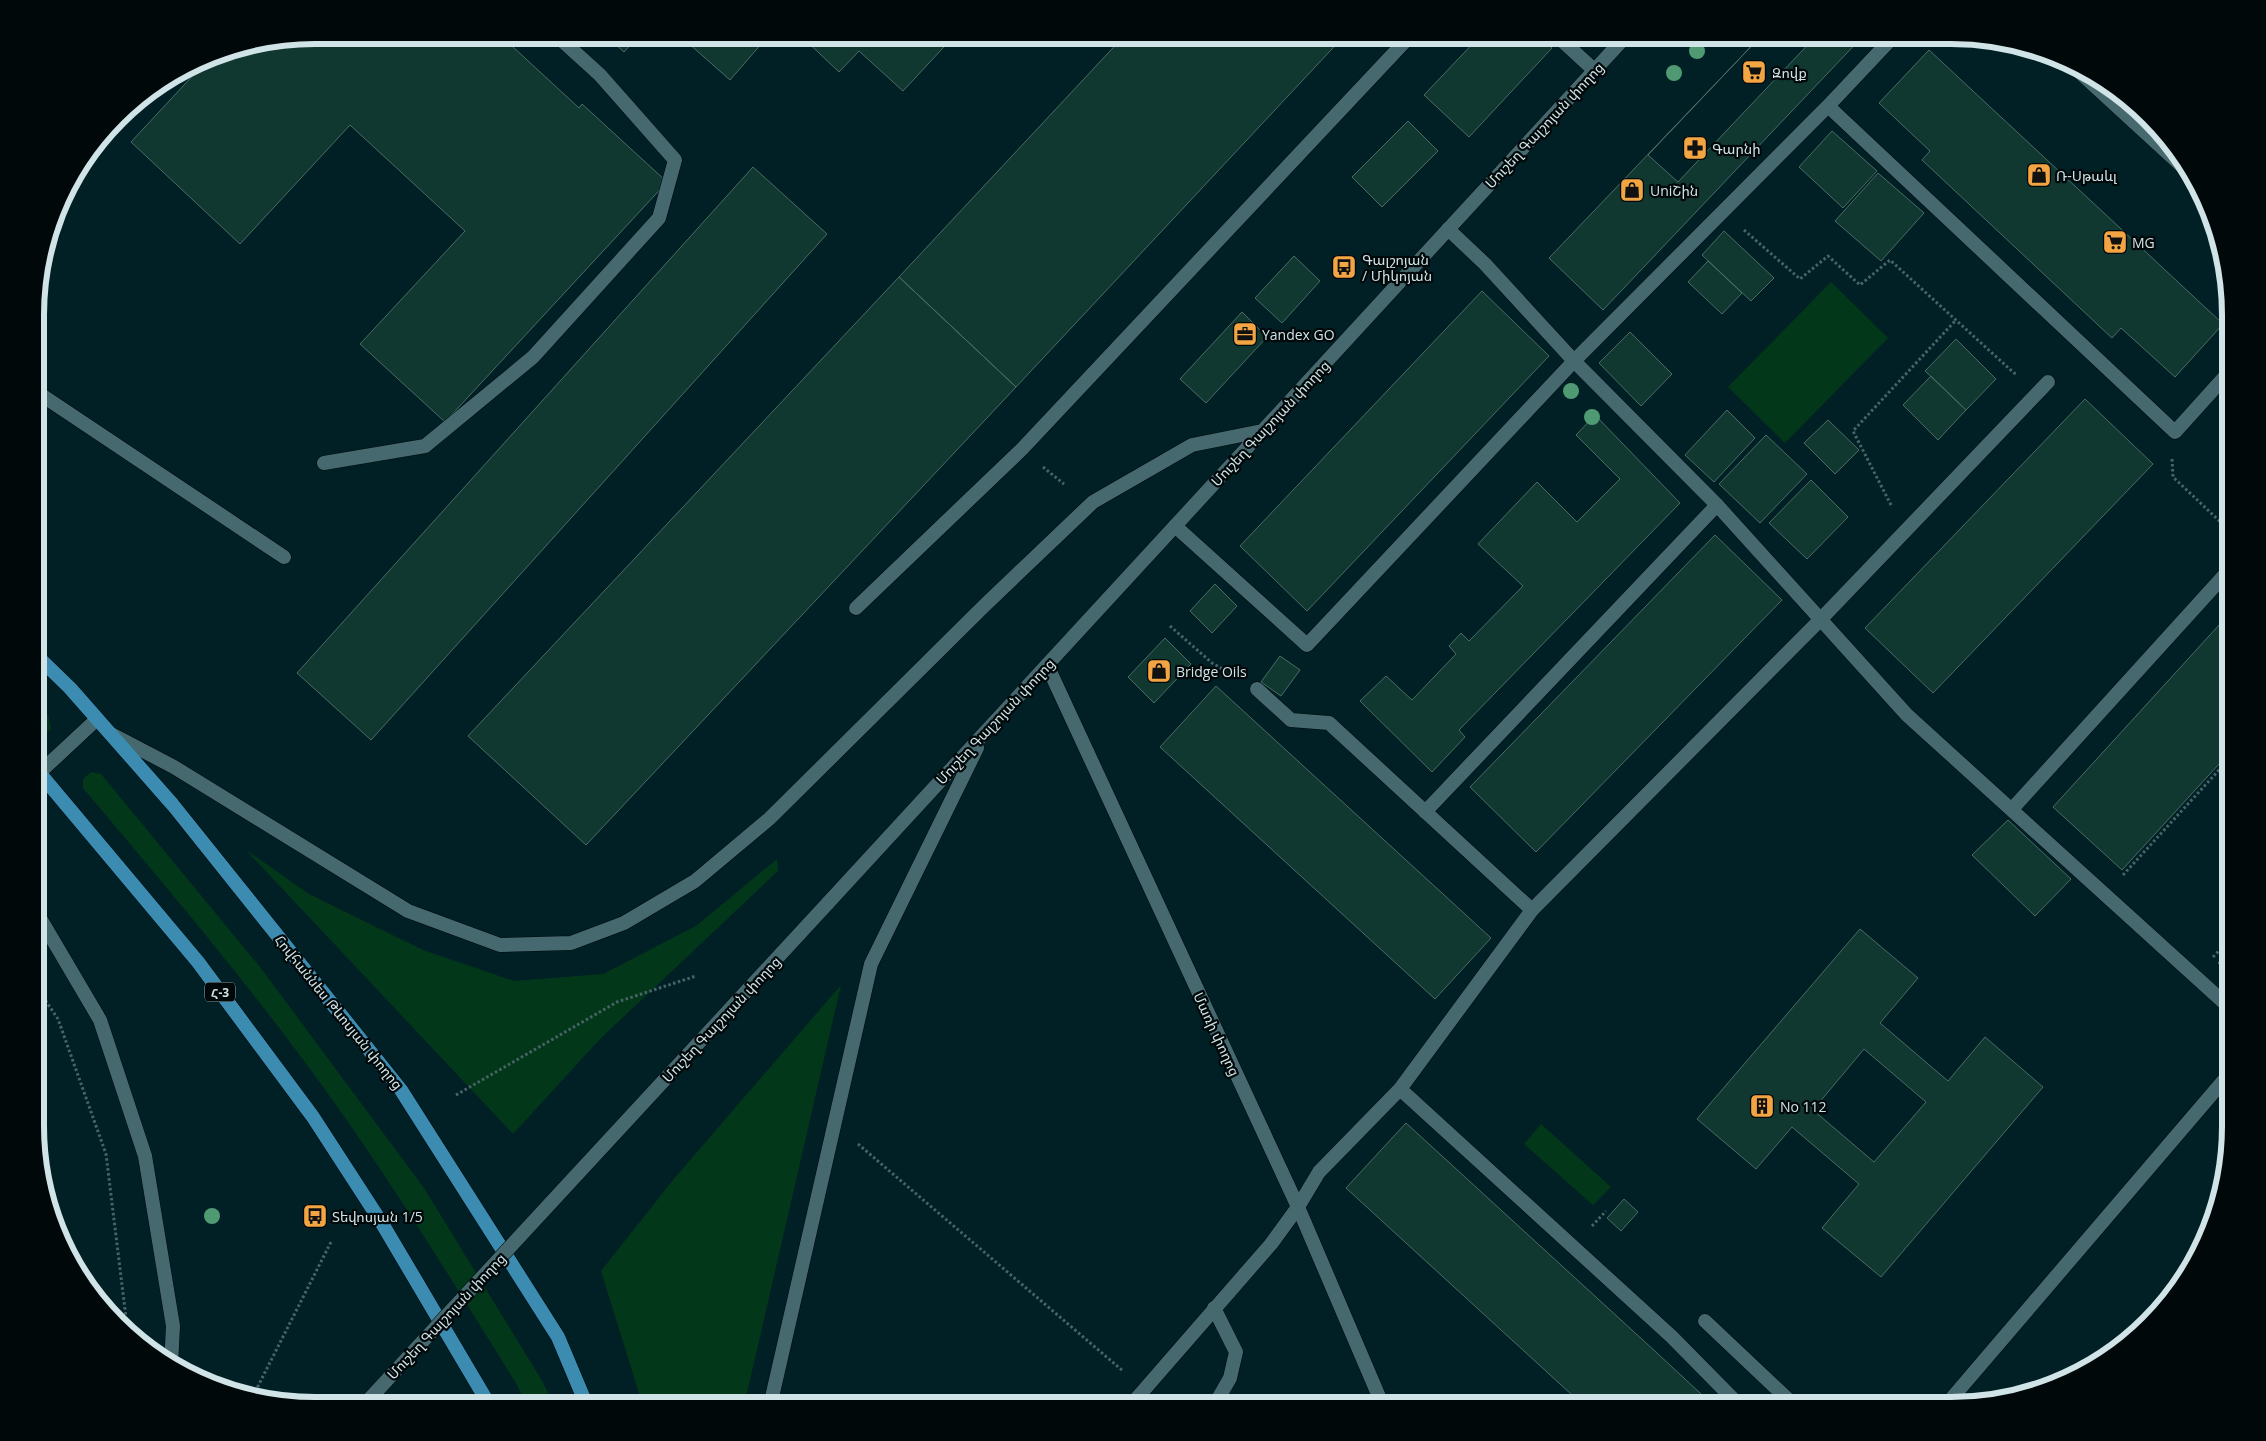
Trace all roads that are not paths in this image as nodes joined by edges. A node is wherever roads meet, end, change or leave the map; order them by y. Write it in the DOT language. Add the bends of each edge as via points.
graph roads {
  1 [pos="566,44"];
  2 [pos="1403,44"];
  3 [pos="1566,44"];
  4 [pos="1619,44"];
  5 [pos="1887,44"];
  6 [pos="1594,70"];
  7 [pos="2091,82"];
  8 [pos="1828,106"];
  9 [pos="2170,155"];
  10 [pos="1448,229"];
  11 [pos="1574,361"];
  12 [pos="2222,380"];
  13 [pos="2048,382"];
  14 [pos="44,397"];
  15 [pos="1262,431"];
  16 [pos="324,463"];
  17 [pos="1718,506"];
  18 [pos="1175,526"];
  19 [pos="284,557"];
  20 [pos="2222,578"];
  21 [pos="856,608"];
  22 [pos="1821,619"];
  23 [pos="44,663"];
  24 [pos="1046,665"];
  25 [pos="1257,689"];
  26 [pos="97,720"];
  27 [pos="110,734"];
  28 [pos="984,734"];
  29 [pos="44,767"];
  30 [pos="44,779"];
  31 [pos="2013,808"];
  32 [pos="1425,812"];
  33 [pos="1532,910"];
  34 [pos="44,925"];
  35 [pos="2222,1001"];
  36 [pos="2222,1083"];
  37 [pos="1400,1089"];
  38 [pos="1298,1207"];
  39 [pos="1214,1308"];
  40 [pos="1705,1321"];
  41 [pos="171,1356"];
  42 [pos="371,1397"];
  43 [pos="485,1397"];
  44 [pos="583,1397"];
  45 [pos="772,1397"];
  46 [pos="1138,1397"];
  47 [pos="1219,1397"];
  48 [pos="1379,1397"];
  49 [pos="1730,1397"];
  50 [pos="1785,1397"];
  51 [pos="1953,1397"];
  1 -- 16 [label="main road" via="600,75 675,160 658,218 533,357 425,446"];
  2 -- 21 [label="main road" via="1022,449"];
  3 -- 6 [label="main road"];
  4 -- 6 [label="main road, Մուշեղ Գալշոյան փողոց"];
  5 -- 8 [label="main road"];
  6 -- 10 [label="main road, Մուշեղ Գալշոյան փողոց"];
  7 -- 9 [label="main road"];
  8 -- 11 [label="main road"];
  8 -- 12 [label="main road" via="2175,432"];
  10 -- 11 [label="main road" via="1485,264"];
  10 -- 15 [label="main road, Մուշեղ Գալշոյան փողոց"];
  11 -- 17 [label="main road"];
  11 -- 18 [label="main road" via="1307,645"];
  13 -- 22 [label="main road"];
  14 -- 19 [label="main road"];
  15 -- 18 [label="main road, Մուշեղ Գալշոյան փողոց"];
  15 -- 27 [label="main road" via="1192,445 1093,502 761,825 695,881 624,923 571,943 500,945 408,911 174,767"];
  17 -- 22 [label="main road"];
  17 -- 32 [label="main road"];
  18 -- 24 [label="main road, Մուշեղ Գալշոյան փողոց"];
  20 -- 31 [label="main road"];
  22 -- 31 [label="main road" via="1907,715"];
  22 -- 33 [label="main road"];
  23 -- 26 [label="main road, Հովհաննես Թևոսյան փողոց"];
  24 -- 28 [label="main road, Մուշեղ Գալշոյան փողոց"];
  24 -- 38 [label="main road, Մառի փողոց"];
  25 -- 32 [label="main road" via="1291,720 1329,723"];
  26 -- 27 [label="main road, Հովհաննես Թևոսյան փողոց"];
  26 -- 29 [label="main road"];
  27 -- 44 [label="main road, Հովհաննես Թևոսյան փողոց" via="173,804 401,1090 558,1337"];
  28 -- 42 [label="main road, Մուշեղ Գալշոյան փողոց, bridge"];
  28 -- 45 [label="main road" via="871,964"];
  30 -- 43 [label="main road, Հ-3" via="198,962 313,1117 383,1225"];
  31 -- 35 [label="main road"];
  32 -- 33 [label="main road"];
  33 -- 37 [label="main road"];
  34 -- 41 [label="main road" via="100,1020 145,1156 173,1326"];
  36 -- 51 [label="main road"];
  37 -- 38 [label="main road" via="1320,1172"];
  37 -- 49 [label="main road" via="1672,1337"];
  38 -- 39 [label="main road" via="1271,1244"];
  38 -- 48 [label="main road, Մառի փողոց"];
  39 -- 46 [label="main road"];
  39 -- 47 [label="main road" via="1236,1352 1230,1378"];
  40 -- 50 [label="main road"];
}
